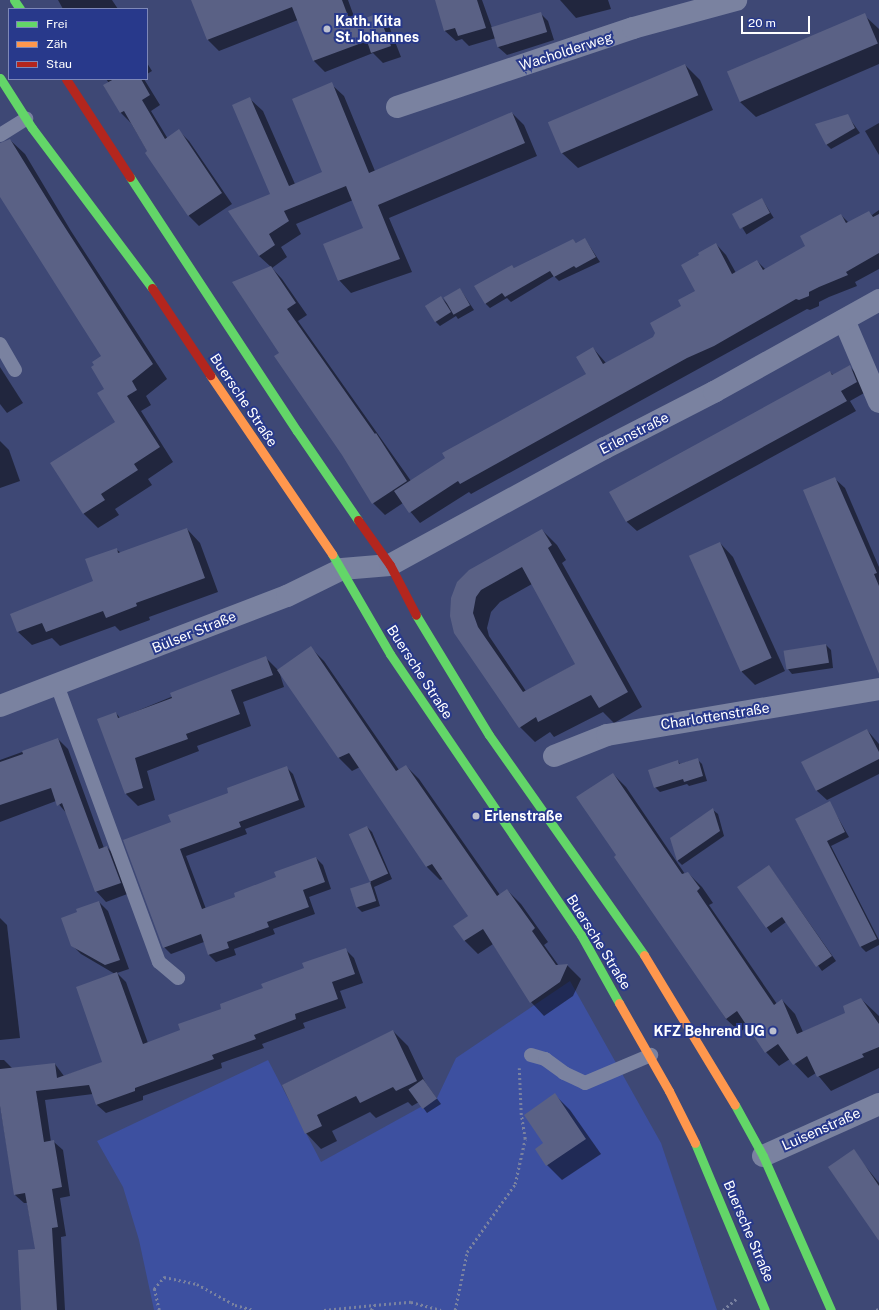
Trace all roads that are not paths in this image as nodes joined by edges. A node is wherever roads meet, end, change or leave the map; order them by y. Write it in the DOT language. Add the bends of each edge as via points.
graph roads {
  1 [pos="736,0"];
  2 [pos="0,78"];
  3 [pos="67,80"];
  4 [pos="397,107"];
  5 [pos="26,119"];
  6 [pos="0,135"];
  7 [pos="879,300"];
  8 [pos="844,320"];
  9 [pos="0,344"];
  10 [pos="15,370"];
  11 [pos="879,402"];
  12 [pos="390,565"];
  13 [pos="342,569"];
  14 [pos="57,685"];
  15 [pos="879,689"];
  16 [pos="0,706"];
  17 [pos="554,756"];
  18 [pos="178,978"];
  19 [pos="531,1055"];
  20 [pos="651,1055"];
  21 [pos="879,1104"];
  22 [pos="763,1156"];
  23 [pos="766,1310"];
  24 [pos="831,1310"];
  1 -- 4 [label="street, Wacholderweg" via="633,28"];
  2 -- 5 [label="main road, Buersche Straße"];
  3 -- 12 [label="main road, Buersche Straße" via="288,417"];
  5 -- 6 [label="lane"];
  5 -- 13 [label="main road, Buersche Straße" via="141,272"];
  7 -- 8 [label="street, Erlenstraße"];
  8 -- 11 [label="street"];
  8 -- 12 [label="street, Erlenstraße"];
  9 -- 10 [label="lane"];
  12 -- 13 [label="street, Bülser Straße"];
  12 -- 22 [label="main road, Buersche Straße" via="426,634 489,735 659,979 708,1058"];
  13 -- 14 [label="street, Bülser Straße" via="287,596"];
  13 -- 20 [label="main road, Buersche Straße" via="390,654 581,935"];
  14 -- 16 [label="street, Bülser Straße"];
  14 -- 18 [label="lane" via="159,962"];
  15 -- 17 [label="street, Charlottenstraße" via="607,735"];
  19 -- 20 [label="lane" via="545,1059 564,1073 585,1083"];
  20 -- 23 [label="main road, Buersche Straße" via="707,1168"];
  21 -- 22 [label="street, Luisenstraße"];
  22 -- 24 [label="main road, Buersche Straße"];
}
